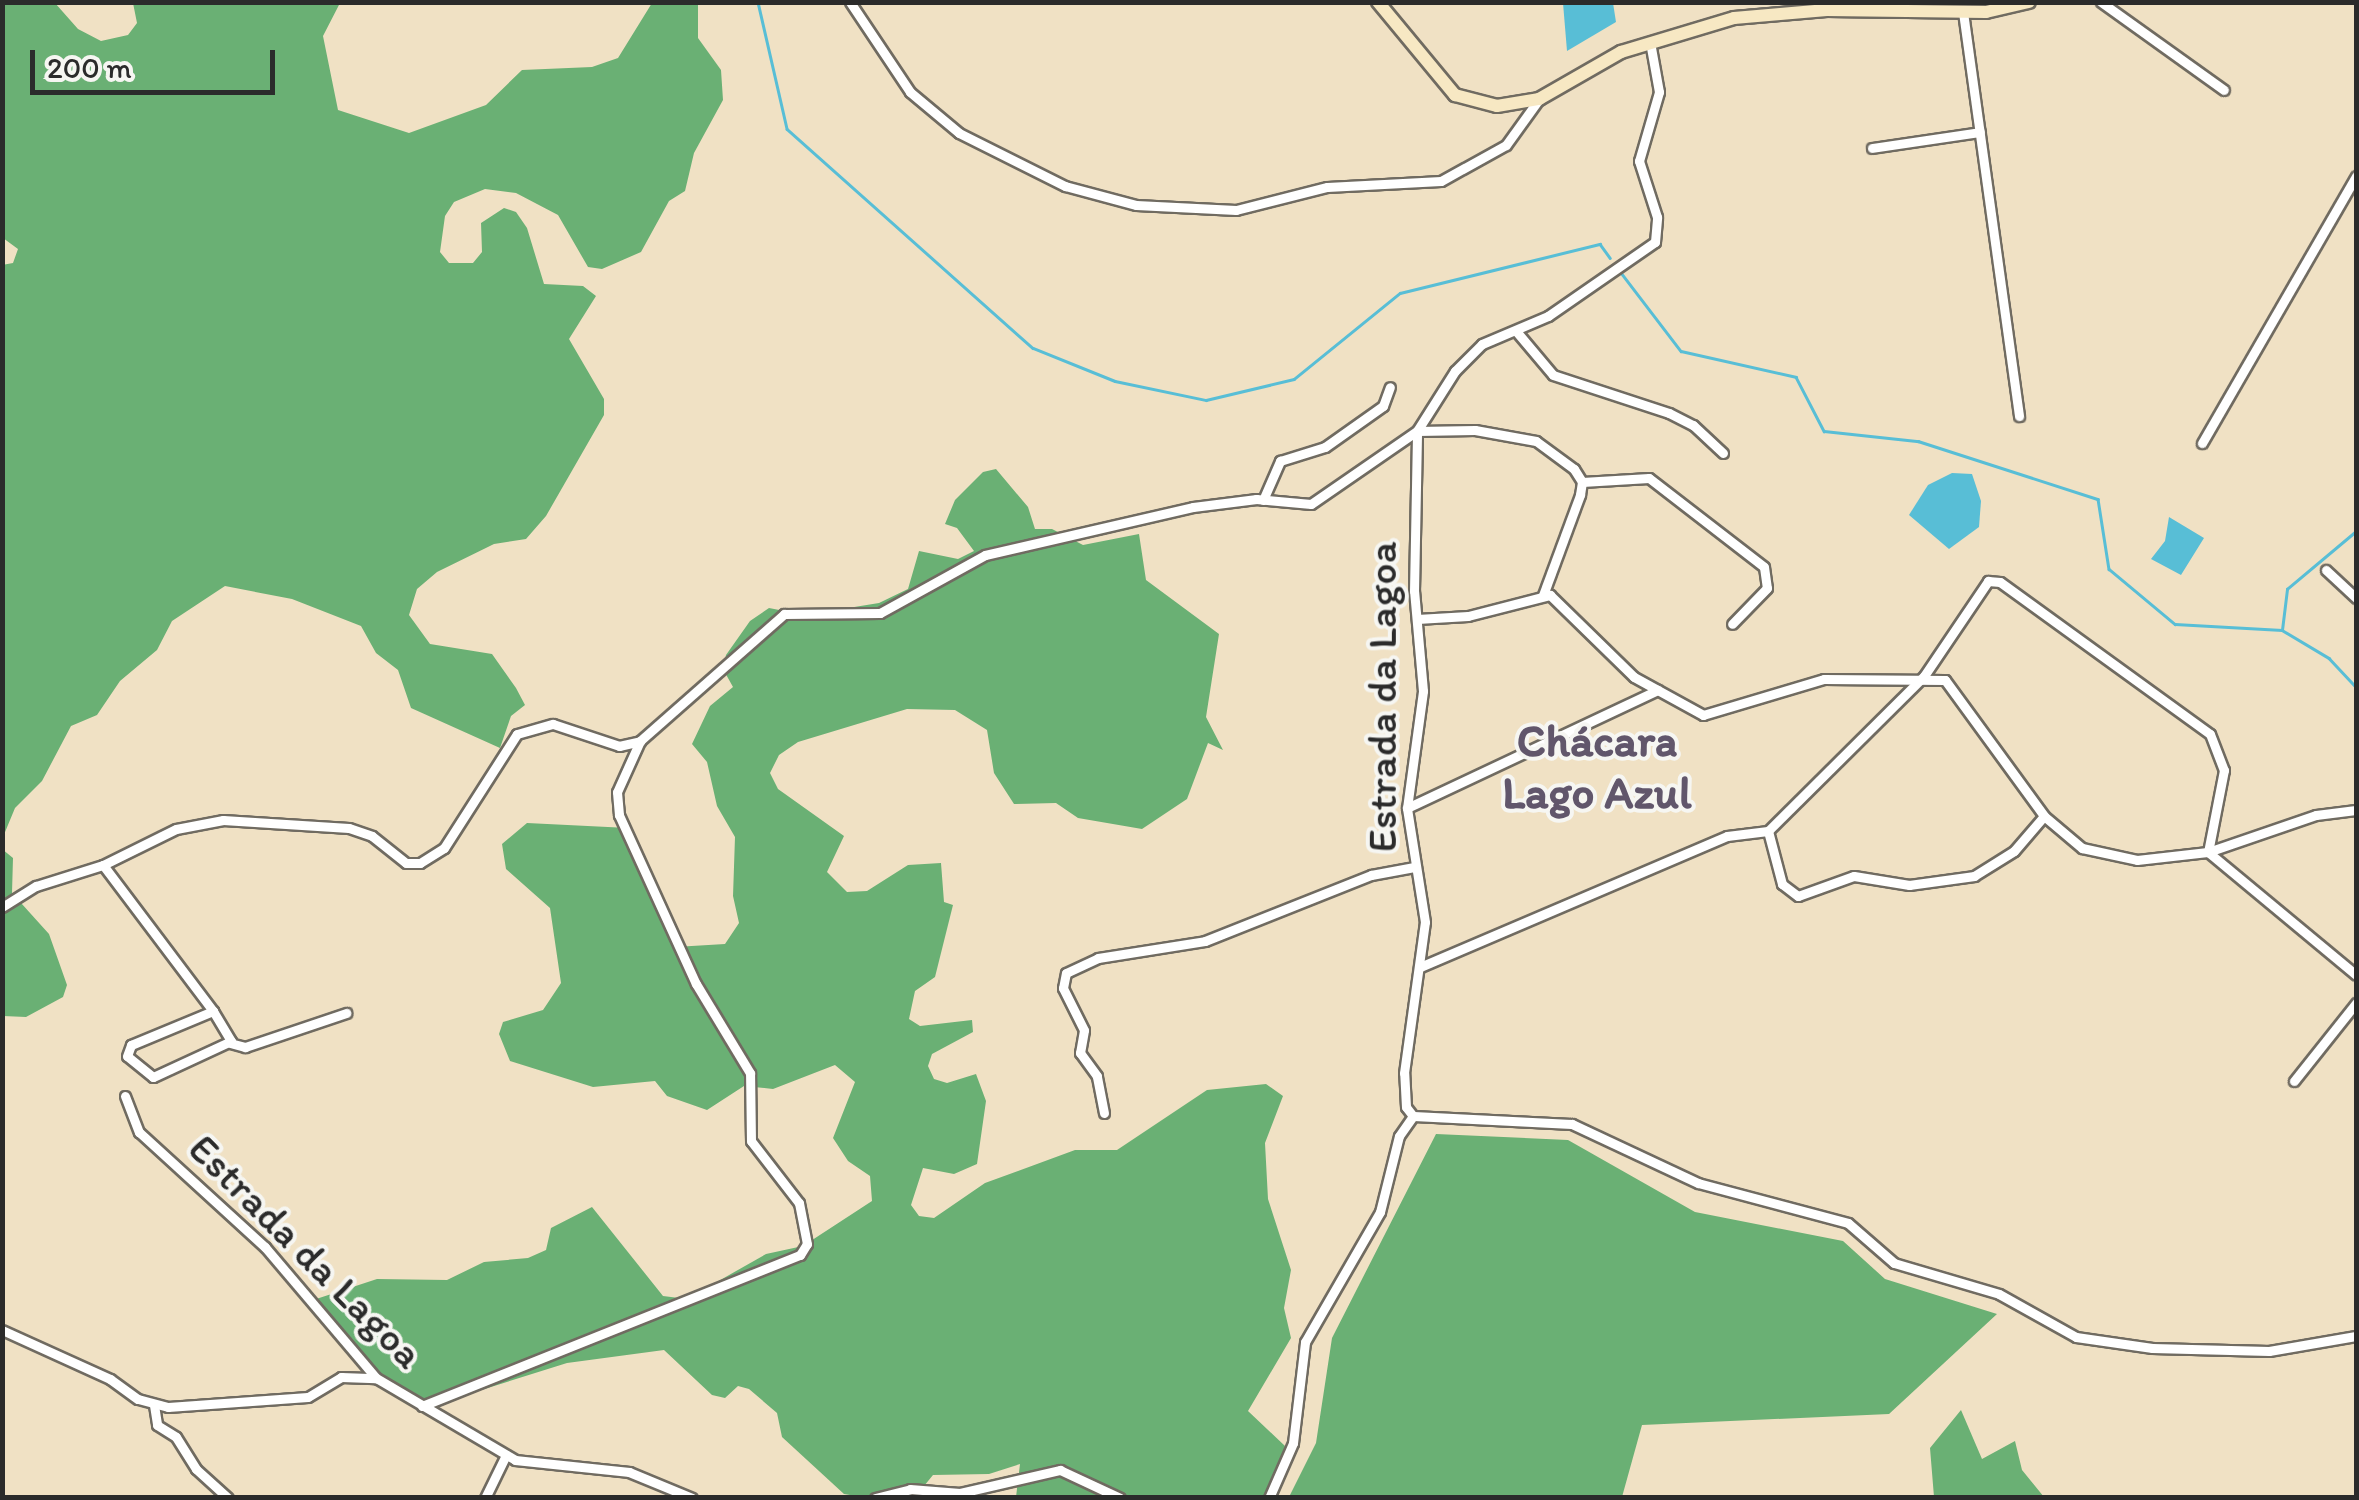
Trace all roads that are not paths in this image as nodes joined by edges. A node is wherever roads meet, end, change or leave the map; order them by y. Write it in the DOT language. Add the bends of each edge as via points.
graph roads {
  1 [pos="850,2"];
  2 [pos="1378,2"];
  3 [pos="2029,2"];
  4 [pos="2101,2"];
  5 [pos="1832,6"];
  6 [pos="1963,12"];
  7 [pos="1650,42"];
  8 [pos="2224,90"];
  9 [pos="1539,99"];
  10 [pos="1980,132"];
  11 [pos="1872,148"];
  12 [pos="2356,176"];
  13 [pos="1516,331"];
  14 [pos="1390,387"];
  15 [pos="2019,416"];
  16 [pos="1417,431"];
  17 [pos="2202,443"];
  18 [pos="1722,454"];
  19 [pos="1582,482"];
  20 [pos="1263,500"];
  21 [pos="2326,570"];
  22 [pos="1543,595"];
  23 [pos="2356,598"];
  24 [pos="1418,619"];
  25 [pos="1732,624"];
  26 [pos="1924,676"];
  27 [pos="1658,690"];
  28 [pos="640,741"];
  29 [pos="1408,808"];
  30 [pos="2356,810"];
  31 [pos="2044,816"];
  32 [pos="1768,831"];
  33 [pos="2208,852"];
  34 [pos="103,865"];
  35 [pos="1414,866"];
  36 [pos="2,908"];
  37 [pos="1420,967"];
  38 [pos="2356,975"];
  39 [pos="2356,1003"];
  40 [pos="214,1010"];
  41 [pos="346,1014"];
  42 [pos="230,1043"];
  43 [pos="2294,1081"];
  44 [pos="125,1096"];
  45 [pos="1104,1113"];
  46 [pos="1412,1116"];
  47 [pos="2,1330"];
  48 [pos="2356,1336"];
  49 [pos="376,1378"];
  50 [pos="154,1405"];
  51 [pos="422,1406"];
  52 [pos="506,1456"];
  53 [pos="228,1498"];
  54 [pos="486,1498"];
  55 [pos="692,1498"];
  56 [pos="875,1498"];
  57 [pos="1120,1498"];
  58 [pos="1269,1498"];
  1 -- 9 [label="street" via="910,92 958,133 1065,186 1136,204 1236,210 1326,186 1441,180 1506,145"];
  2 -- 9 [label="street" via="1466,102"];
  3 -- 6 [label="street"];
  4 -- 8 [label="street"];
  5 -- 6 [label="street"];
  5 -- 7 [label="street" via="1734,18"];
  6 -- 10 [label="street"];
  7 -- 9 [label="street"];
  7 -- 13 [label="street" via="1659,92 1639,161 1658,234 1646,251"];
  10 -- 11 [label="street"];
  10 -- 15 [label="street"];
  12 -- 17 [label="street"];
  13 -- 16 [label="street" via="1468,356"];
  13 -- 18 [label="street" via="1553,375 1693,424"];
  14 -- 20 [label="street" via="1382,406 1338,439 1280,461"];
  16 -- 19 [label="street" via="1475,430 1536,441"];
  16 -- 20 [label="street" via="1311,504"];
  16 -- 24 [label="street, Estrada da Lagoa"];
  19 -- 22 [label="street"];
  19 -- 25 [label="street" via="1649,478 1754,558 1768,574 1767,588"];
  20 -- 28 [label="street" via="1220,502 1023,543 969,562 880,613 784,614"];
  21 -- 23 [label="street"];
  22 -- 24 [label="street" via="1468,616"];
  22 -- 27 [label="street" via="1560,599 1614,658"];
  24 -- 29 [label="street, Estrada da Lagoa" via="1424,691"];
  26 -- 27 [label="street" via="1801,683 1714,715"];
  26 -- 31 [label="street" via="1945,680"];
  26 -- 32 [label="street"];
  26 -- 33 [label="street" via="1981,583 2000,582 2210,734 2224,770"];
  27 -- 29 [label="street"];
  28 -- 34 [label="street" via="619,746 571,728 534,724 505,749 444,848 420,863 406,863 372,836 349,828 223,820 176,829"];
  28 -- 51 [label="street" via="617,792 619,815 696,984 750,1073 751,1141 799,1203 807,1244 800,1255"];
  29 -- 35 [label="street, Estrada da Lagoa"];
  30 -- 33 [label="street" via="2316,815"];
  31 -- 32 [label="street" via="2014,851 1974,876 1908,884 1854,876 1798,896 1782,884"];
  31 -- 33 [label="street" via="2105,858"];
  32 -- 37 [label="street" via="1727,836"];
  33 -- 38 [label="street"];
  34 -- 36 [label="street" via="36,886"];
  34 -- 40 [label="street"];
  35 -- 37 [label="street, Estrada da Lagoa" via="1425,922"];
  35 -- 45 [label="street" via="1371,875 1205,942 1098,958 1066,973 1063,988 1084,1030 1080,1053 1097,1076"];
  37 -- 46 [label="street, Estrada da Lagoa" via="1404,1072"];
  39 -- 43 [label="street"];
  40 -- 42 [label="street"];
  40 -- 42 [label="street" via="126,1053 153,1076"];
  41 -- 42 [label="street" via="245,1047"];
  44 -- 49 [label="street, Estrada da Lagoa" via="138,1132 266,1247"];
  46 -- 48 [label="street" via="1572,1124 1698,1183 1848,1224 1894,1263 2000,1294 2076,1337 2247,1351"];
  46 -- 58 [label="street" via="1398,1136 1380,1212 1305,1342 1293,1442"];
  47 -- 50 [label="street"];
  49 -- 50 [label="street" via="348,1375 315,1395 276,1400"];
  49 -- 51 [label="street, Estrada da Lagoa"];
  50 -- 53 [label="street" via="157,1425 176,1437 196,1469"];
  51 -- 52 [label="street, Estrada da Lagoa"];
  52 -- 54 [label="street"];
  52 -- 55 [label="street, Estrada da Lagoa" via="630,1472"];
  56 -- 57 [label="street" via="910,1489 960,1494 1060,1470"];
}
